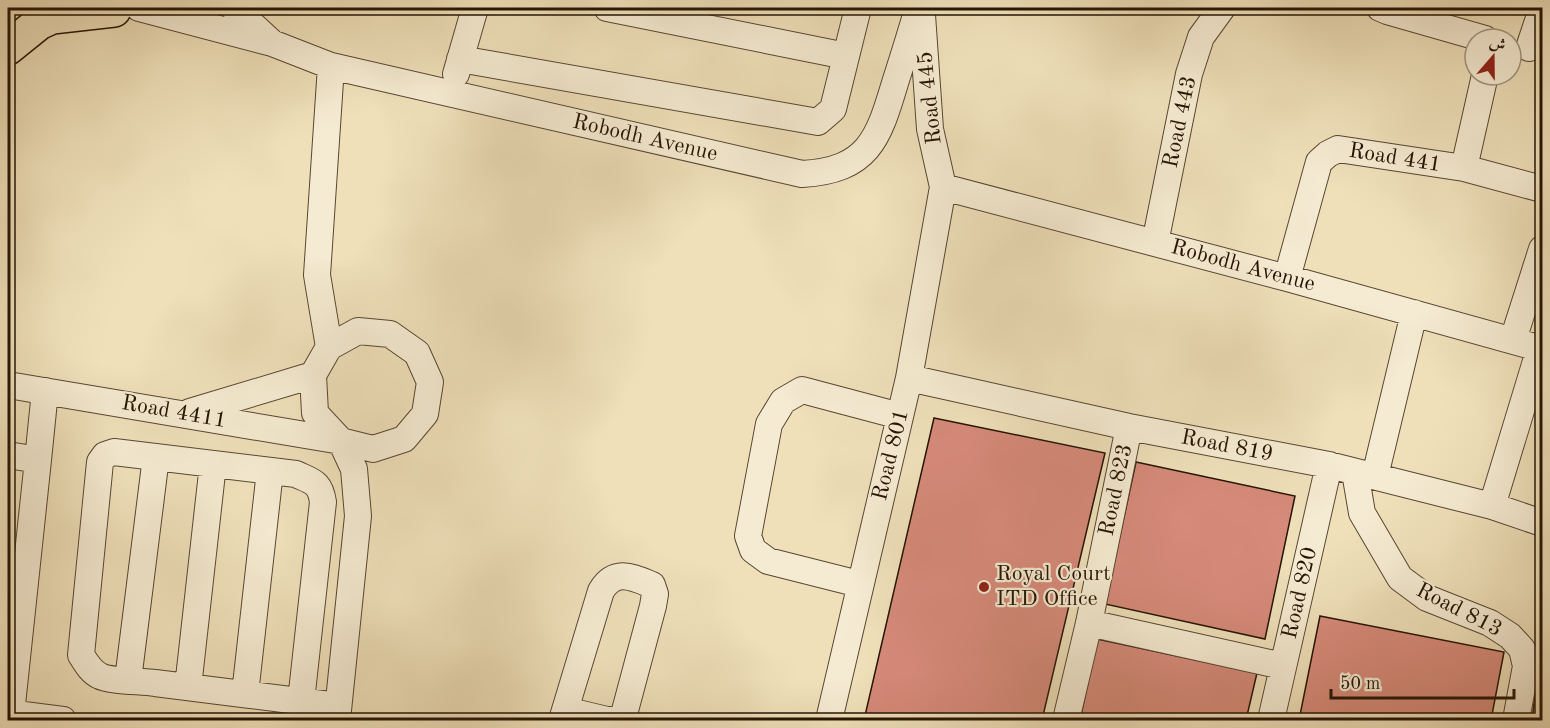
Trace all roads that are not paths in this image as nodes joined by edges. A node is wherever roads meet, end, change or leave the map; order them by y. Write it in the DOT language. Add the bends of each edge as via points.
graph roads {
  1 [pos="120,8"];
  2 [pos="234,8"];
  3 [pos="475,8"];
  4 [pos="607,8"];
  5 [pos="858,8"];
  6 [pos="920,8"];
  7 [pos="1222,8"];
  8 [pos="1380,8"];
  9 [pos="1542,9"];
  10 [pos="1463,33"];
  11 [pos="272,43"];
  12 [pos="8,48"];
  13 [pos="1528,48"];
  14 [pos="846,56"];
  15 [pos="460,58"];
  16 [pos="331,66"];
  17 [pos="1482,87"];
  18 [pos="451,93"];
  19 [pos="1464,168"];
  20 [pos="943,187"];
  21 [pos="1542,189"];
  22 [pos="1155,243"];
  23 [pos="1542,249"];
  24 [pos="1287,278"];
  25 [pos="1538,279"];
  26 [pos="1414,313"];
  27 [pos="1514,340"];
  28 [pos="329,347"];
  29 [pos="1541,349"];
  30 [pos="313,375"];
  31 [pos="909,378"];
  32 [pos="8,385"];
  33 [pos="45,391"];
  34 [pos="183,413"];
  35 [pos="900,416"];
  36 [pos="1129,427"];
  37 [pos="341,441"];
  38 [pos="8,454"];
  39 [pos="156,457"];
  40 [pos="38,460"];
  41 [pos="213,464"];
  42 [pos="1329,465"];
  43 [pos="270,471"];
  44 [pos="1365,474"];
  45 [pos="1492,507"];
  46 [pos="1542,524"];
  47 [pos="860,584"];
  48 [pos="1089,623"];
  49 [pos="1283,666"];
  50 [pos="128,680"];
  51 [pos="188,687"];
  52 [pos="245,694"];
  53 [pos="301,701"];
  54 [pos="338,713"];
  55 [pos="9,714"];
  56 [pos="564,715"];
  57 [pos="63,720"];
  58 [pos="829,720"];
  59 [pos="1066,720"];
  60 [pos="1271,720"];
  61 [pos="1516,720"];
  1 -- 11 [label="street, Robodh Avenue"];
  1 -- 12 [label="main road" via="52,17"];
  2 -- 11 [label="street, Robodh Avenue"];
  3 -- 15 [label="street"];
  4 -- 14 [label="street"];
  5 -- 14 [label="street"];
  6 -- 18 [label="street, Robodh Avenue" via="879,133 866,151 847,165 825,173 779,170"];
  6 -- 20 [label="street, Road 445" via="930,129"];
  7 -- 22 [label="street, Road 443" via="1201,37 1189,74"];
  8 -- 10 [label="street"];
  9 -- 13 [label="street"];
  11 -- 16 [label="street, Robodh Avenue"];
  14 -- 15 [label="street" via="833,109 818,122"];
  15 -- 18 [label="street"];
  16 -- 18 [label="street, Robodh Avenue"];
  16 -- 28 [label="street" via="317,275"];
  17 -- 19 [label="street, Road 441"];
  19 -- 21 [label="street"];
  19 -- 24 [label="street, Road 441" via="1350,150 1338,149 1328,154 1319,162 1315,174"];
  20 -- 22 [label="street, Robodh Avenue"];
  20 -- 31 [label="street, Road 801"];
  22 -- 24 [label="street, Robodh Avenue"];
  23 -- 25 [label="street"];
  24 -- 26 [label="street, Robodh Avenue"];
  25 -- 27 [label="street"];
  26 -- 27 [label="street, Robodh Avenue"];
  26 -- 44 [label="street"];
  27 -- 29 [label="street, Robodh Avenue"];
  28 -- 30 [label="street"];
  28 -- 37 [label="street" via="358,332 390,334 417,353 430,382 425,414 404,439 373,449"];
  29 -- 45 [label="street"];
  30 -- 34 [label="street"];
  30 -- 37 [label="street" via="315,413"];
  31 -- 35 [label="street, Road 801"];
  31 -- 36 [label="street, Road 819"];
  32 -- 33 [label="street, Road 4411"];
  33 -- 34 [label="street, Road 4411"];
  33 -- 40 [label="street"];
  34 -- 37 [label="street, Road 4411"];
  35 -- 47 [label="street, Road 801"];
  35 -- 47 [label="street" via="802,390 783,401 769,424 748,536 753,550 768,561"];
  36 -- 42 [label="street, Road 819"];
  36 -- 48 [label="street, Road 823"];
  37 -- 54 [label="street" via="354,469 358,516"];
  38 -- 40 [label="street"];
  39 -- 41 [label="street"];
  39 -- 50 [label="street"];
  39 -- 50 [label="street" via="114,452 100,462 81,655 100,676"];
  40 -- 55 [label="street"];
  41 -- 43 [label="street"];
  41 -- 51 [label="street"];
  42 -- 44 [label="street, Road 819"];
  42 -- 49 [label="street, Road 820"];
  43 -- 52 [label="street"];
  43 -- 53 [label="street" via="296,474 314,482 321,488 323,502"];
  44 -- 45 [label="street, Road 819"];
  44 -- 61 [label="street, Road 813" via="1362,513 1400,578 1427,598 1490,624 1522,649 1526,666"];
  45 -- 46 [label="street, Road 819"];
  47 -- 58 [label="street, Road 801"];
  48 -- 49 [label="street"];
  48 -- 59 [label="street, Road 823"];
  49 -- 60 [label="street, Road 820"];
  50 -- 51 [label="street"];
  51 -- 52 [label="street"];
  52 -- 53 [label="street"];
  53 -- 54 [label="street"];
  55 -- 57 [label="street"];
  56 -- 56 [label="street" via="607,582 631,576 652,585 653,606 623,718"];
}
